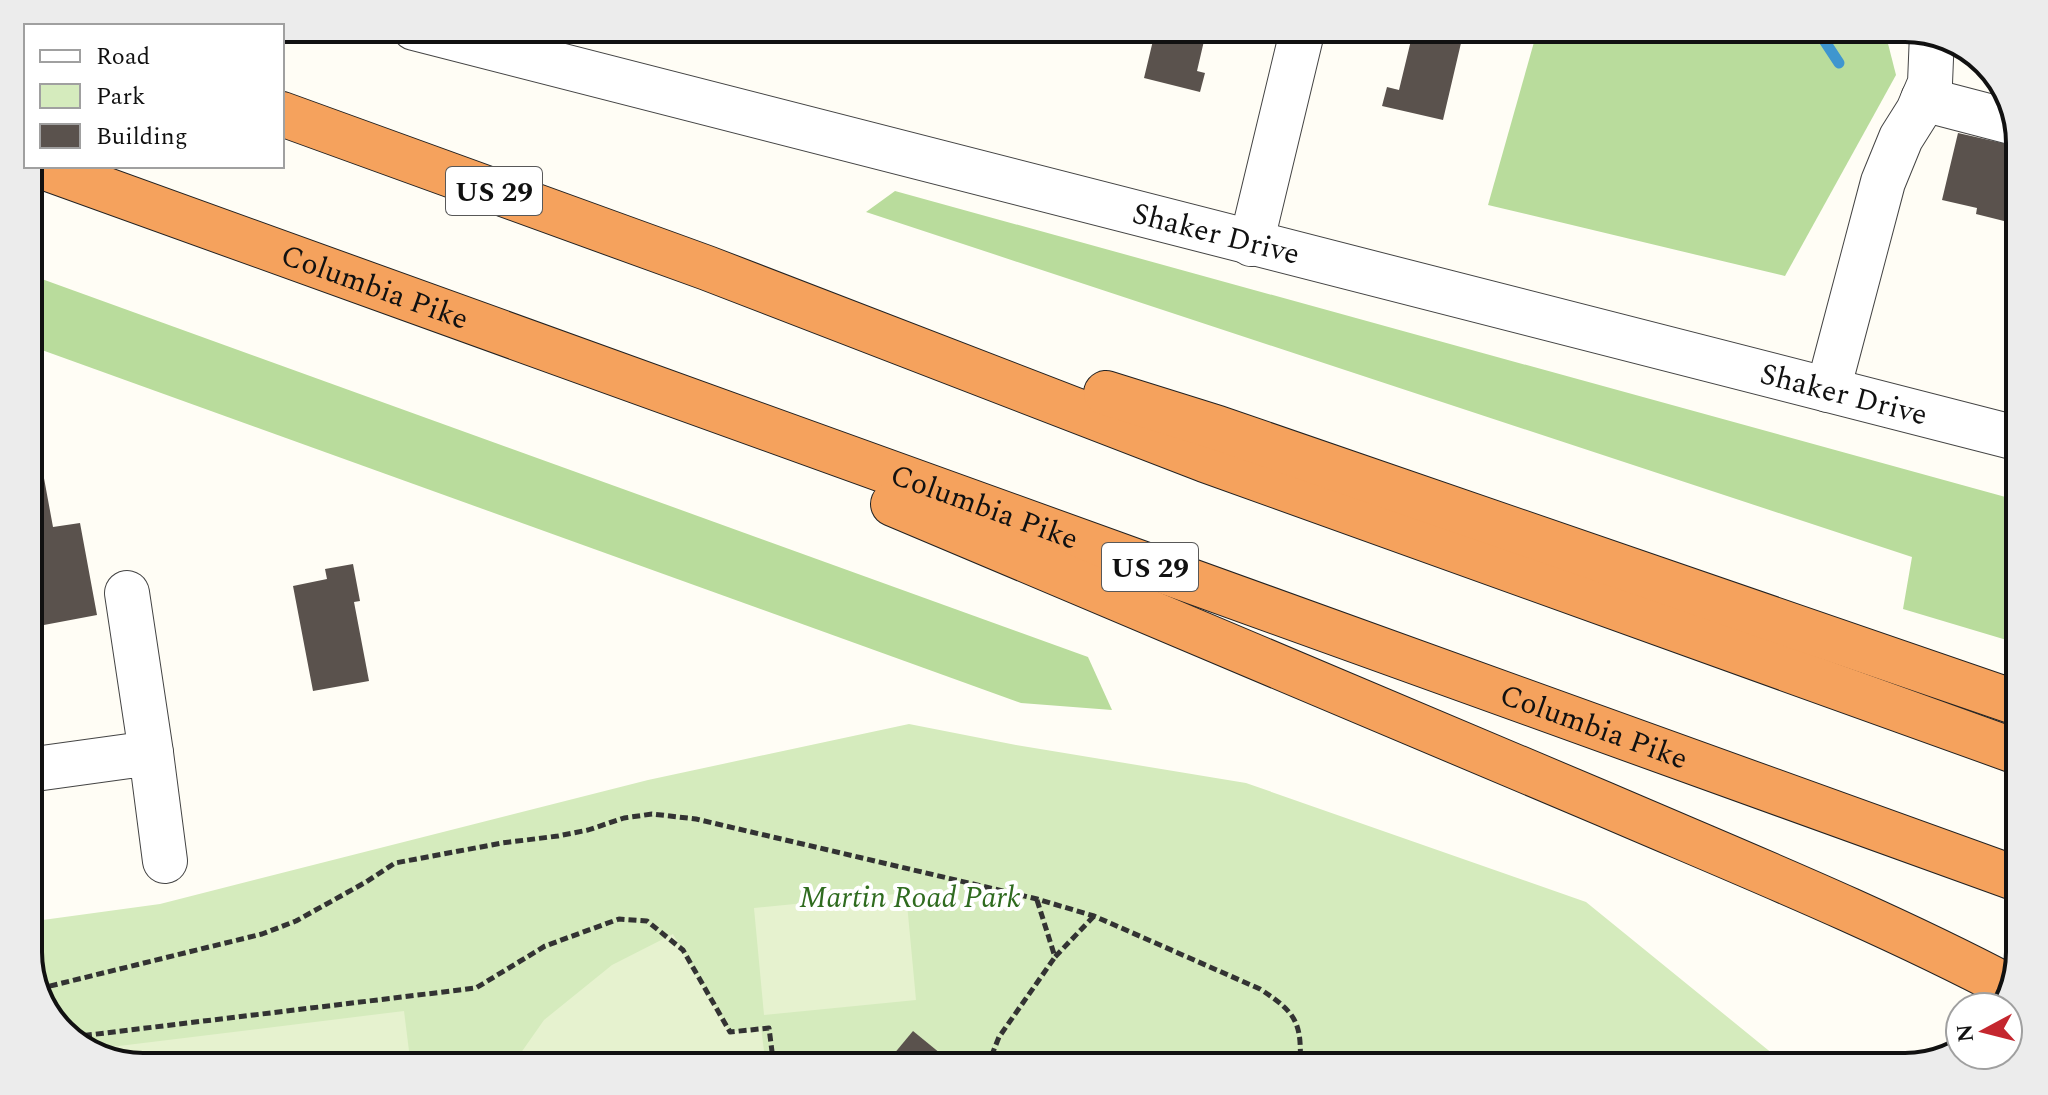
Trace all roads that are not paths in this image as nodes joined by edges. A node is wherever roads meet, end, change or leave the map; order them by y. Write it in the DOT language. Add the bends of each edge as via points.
graph roads {
  1 [pos="475,42"];
  2 [pos="1300,42"];
  3 [pos="1932,45"];
  4 [pos="1923,99"];
  5 [pos="284,115"];
  6 [pos="2003,120"];
  7 [pos="46,168"];
  8 [pos="1251,244"];
  9 [pos="280,253"];
  10 [pos="707,268"];
  11 [pos="1828,390"];
  12 [pos="2006,430"];
  13 [pos="127,593"];
  14 [pos="2006,699"];
  15 [pos="2006,748"];
  16 [pos="151,753"];
  17 [pos="42,768"];
  18 [pos="165,861"];
  19 [pos="2006,875"];
  20 [pos="2001,983"];
  1 -- 8 [label="street, Shaker Drive"];
  2 -- 8 [label="street"];
  3 -- 4 [label="street" via="1930,83"];
  4 -- 6 [label="street"];
  4 -- 11 [label="street" via="1883,182"];
  5 -- 10 [label="highway, US 29"];
  7 -- 9 [label="highway, Columbia Pike / US 29"];
  8 -- 11 [label="street, Shaker Drive"];
  9 -- 19 [label="highway, Columbia Pike / US 29"];
  9 -- 20 [label="highway" via="1264,656 1813,895"];
  10 -- 14 [label="highway" via="1218,428"];
  10 -- 15 [label="highway, US 29" via="1205,460"];
  11 -- 12 [label="street, Shaker Drive"];
  13 -- 16 [label="street"];
  16 -- 17 [label="street"];
  16 -- 18 [label="street"];
}
